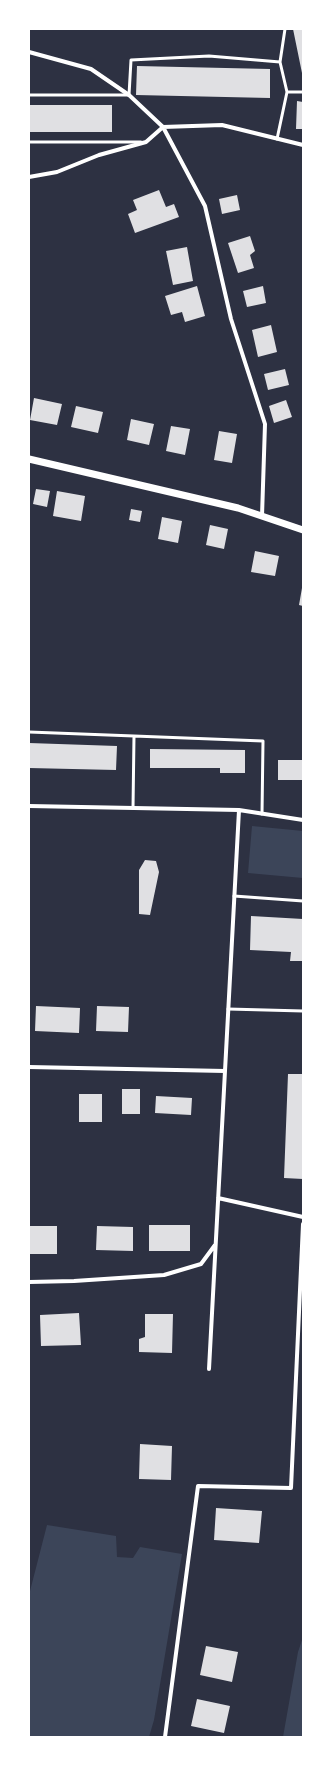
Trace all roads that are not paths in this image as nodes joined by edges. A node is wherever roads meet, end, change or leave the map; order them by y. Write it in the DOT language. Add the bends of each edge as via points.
graph roads {
  1 [pos="285,29"];
  2 [pos="29,52"];
  3 [pos="280,62"];
  4 [pos="287,92"];
  5 [pos="303,92"];
  6 [pos="29,95"];
  7 [pos="129,95"];
  8 [pos="163,127"];
  9 [pos="276,139"];
  10 [pos="29,142"];
  11 [pos="146,142"];
  12 [pos="303,146"];
  13 [pos="29,178"];
  14 [pos="29,459"];
  15 [pos="262,516"];
  16 [pos="303,530"];
  17 [pos="29,732"];
  18 [pos="134,736"];
  19 [pos="29,806"];
  20 [pos="134,808"];
  21 [pos="239,810"];
  22 [pos="262,814"];
  23 [pos="303,820"];
  24 [pos="234,896"];
  25 [pos="303,901"];
  26 [pos="228,1009"];
  27 [pos="303,1011"];
  28 [pos="29,1066"];
  29 [pos="225,1071"];
  30 [pos="218,1198"];
  31 [pos="303,1218"];
  32 [pos="303,1224"];
  33 [pos="215,1245"];
  34 [pos="29,1282"];
  35 [pos="209,1369"];
  36 [pos="165,1737"];
  1 -- 3 [label="lane"];
  2 -- 7 [label="street" via="91,69"];
  3 -- 4 [label="lane"];
  3 -- 7 [label="lane" via="209,56 131,60"];
  4 -- 5 [label="lane"];
  4 -- 9 [label="lane"];
  6 -- 7 [label="lane"];
  7 -- 8 [label="street"];
  8 -- 9 [label="street" via="222,125"];
  8 -- 11 [label="street"];
  8 -- 15 [label="street" via="205,206 231,318 265,424"];
  9 -- 12 [label="street"];
  10 -- 11 [label="lane"];
  11 -- 13 [label="street" via="99,155 57,172"];
  14 -- 15 [label="street" via="238,508"];
  15 -- 16 [label="street"];
  17 -- 18 [label="lane"];
  18 -- 20 [label="lane"];
  18 -- 22 [label="lane" via="263,741"];
  19 -- 20 [label="street"];
  20 -- 21 [label="street"];
  21 -- 22 [label="street"];
  21 -- 24 [label="street"];
  22 -- 23 [label="street"];
  24 -- 25 [label="lane"];
  24 -- 26 [label="street"];
  26 -- 27 [label="lane"];
  26 -- 29 [label="street"];
  28 -- 29 [label="street"];
  29 -- 30 [label="street"];
  30 -- 31 [label="street"];
  30 -- 33 [label="street"];
  32 -- 36 [label="street" via="291,1488 198,1486"];
  33 -- 34 [label="street" via="201,1264 164,1275"];
  33 -- 35 [label="street"];
}
